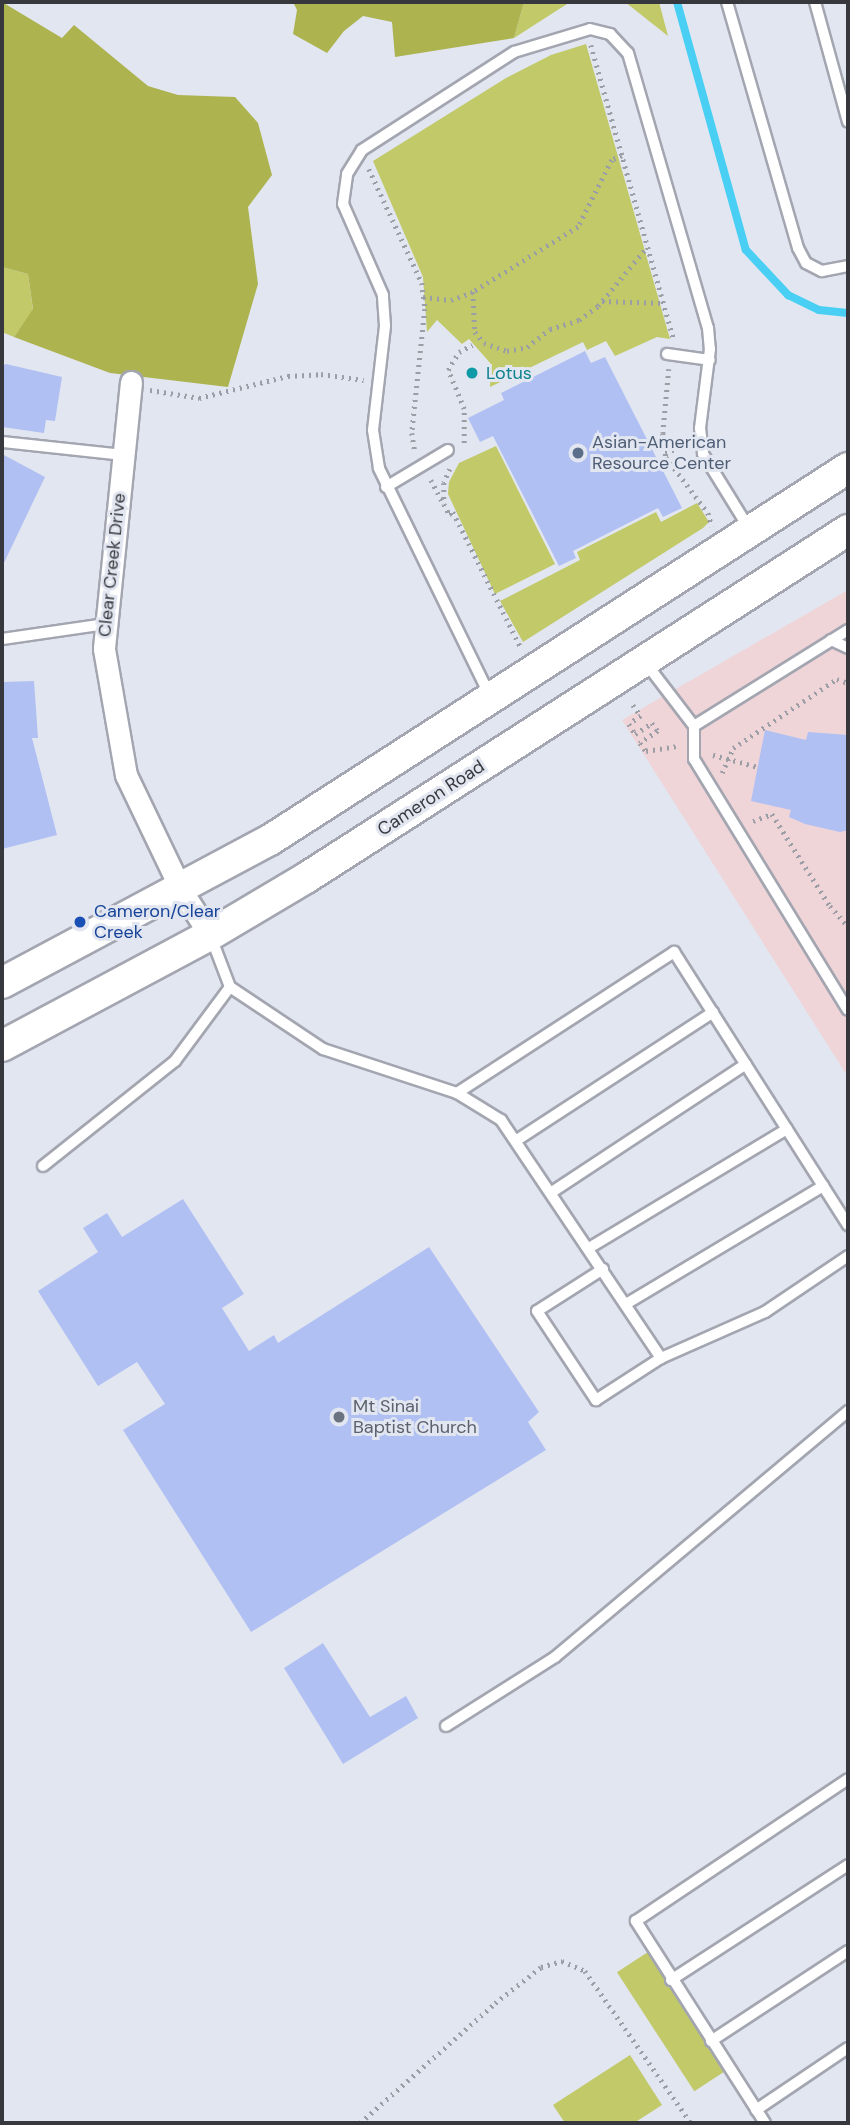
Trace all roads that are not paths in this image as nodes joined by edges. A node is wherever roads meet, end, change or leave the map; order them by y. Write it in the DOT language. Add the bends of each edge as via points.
graph roads {
  1 [pos="727,2"];
  2 [pos="815,2"];
  3 [pos="848,122"];
  4 [pos="848,266"];
  5 [pos="669,354"];
  6 [pos="709,360"];
  7 [pos="130,384"];
  8 [pos="2,442"];
  9 [pos="454,451"];
  10 [pos="123,455"];
  11 [pos="848,468"];
  12 [pos="386,486"];
  13 [pos="848,530"];
  14 [pos="751,533"];
  15 [pos="106,624"];
  16 [pos="848,630"];
  17 [pos="2,639"];
  18 [pos="831,640"];
  19 [pos="848,648"];
  20 [pos="644,661"];
  21 [pos="492,700"];
  22 [pos="694,726"];
  23 [pos="181,890"];
  24 [pos="210,935"];
  25 [pos="2,983"];
  26 [pos="230,987"];
  27 [pos="848,1010"];
  28 [pos="713,1012"];
  29 [pos="2,1046"];
  30 [pos="746,1065"];
  31 [pos="457,1093"];
  32 [pos="787,1129"];
  33 [pos="517,1140"];
  34 [pos="43,1166"];
  35 [pos="823,1186"];
  36 [pos="552,1192"];
  37 [pos="848,1225"];
  38 [pos="589,1248"];
  39 [pos="848,1256"];
  40 [pos="603,1269"];
  41 [pos="626,1304"];
  42 [pos="661,1358"];
  43 [pos="848,1411"];
  44 [pos="446,1726"];
  45 [pos="848,1779"];
  46 [pos="848,1865"];
  47 [pos="848,1951"];
  48 [pos="671,1980"];
  49 [pos="711,2041"];
  50 [pos="848,2048"];
  51 [pos="756,2110"];
  52 [pos="765,2123"];
  1 -- 4 [label="lane" via="798,248 806,263 822,271"];
  2 -- 3 [label="lane"];
  5 -- 6 [label="lane"];
  6 -- 12 [label="lane" via="704,309 628,53 610,34 587,29 514,52 361,152 347,174 343,204 383,295 385,326 373,430"];
  6 -- 14 [label="lane" via="700,428 704,454"];
  7 -- 10 [label="street, Clear Creek Drive"];
  8 -- 10 [label="lane"];
  9 -- 12 [label="lane"];
  10 -- 15 [label="street, Clear Creek Drive"];
  11 -- 14 [label="main road"];
  12 -- 21 [label="lane"];
  13 -- 20 [label="main road, Cameron Road"];
  14 -- 21 [label="main road"];
  15 -- 17 [label="lane"];
  15 -- 23 [label="street, Clear Creek Drive" via="104,649 126,775"];
  16 -- 18 [label="lane"];
  18 -- 19 [label="lane"];
  18 -- 22 [label="lane"];
  20 -- 22 [label="lane"];
  20 -- 24 [label="main road, Cameron Road"];
  21 -- 23 [label="main road" via="270,840"];
  22 -- 27 [label="lane" via="694,759"];
  23 -- 24 [label="street, Clear Creek Drive"];
  23 -- 25 [label="main road"];
  24 -- 26 [label="lane"];
  24 -- 29 [label="main road, Cameron Road"];
  26 -- 31 [label="lane" via="323,1049"];
  26 -- 34 [label="lane" via="175,1061"];
  28 -- 30 [label="lane"];
  28 -- 31 [label="lane" via="674,952"];
  28 -- 33 [label="lane"];
  30 -- 32 [label="lane"];
  30 -- 36 [label="lane"];
  31 -- 33 [label="lane" via="501,1120"];
  32 -- 35 [label="lane"];
  32 -- 38 [label="lane"];
  33 -- 36 [label="lane"];
  35 -- 37 [label="lane"];
  35 -- 41 [label="lane"];
  36 -- 38 [label="lane"];
  38 -- 40 [label="lane"];
  39 -- 42 [label="lane" via="765,1312"];
  40 -- 41 [label="lane"];
  40 -- 42 [label="lane" via="537,1311 596,1400"];
  41 -- 42 [label="lane"];
  43 -- 44 [label="lane" via="555,1657"];
  45 -- 48 [label="lane" via="638,1917 636,1926"];
  46 -- 48 [label="lane"];
  47 -- 49 [label="lane"];
  48 -- 49 [label="lane"];
  49 -- 51 [label="lane"];
  50 -- 51 [label="lane"];
  51 -- 52 [label="lane"];
}
